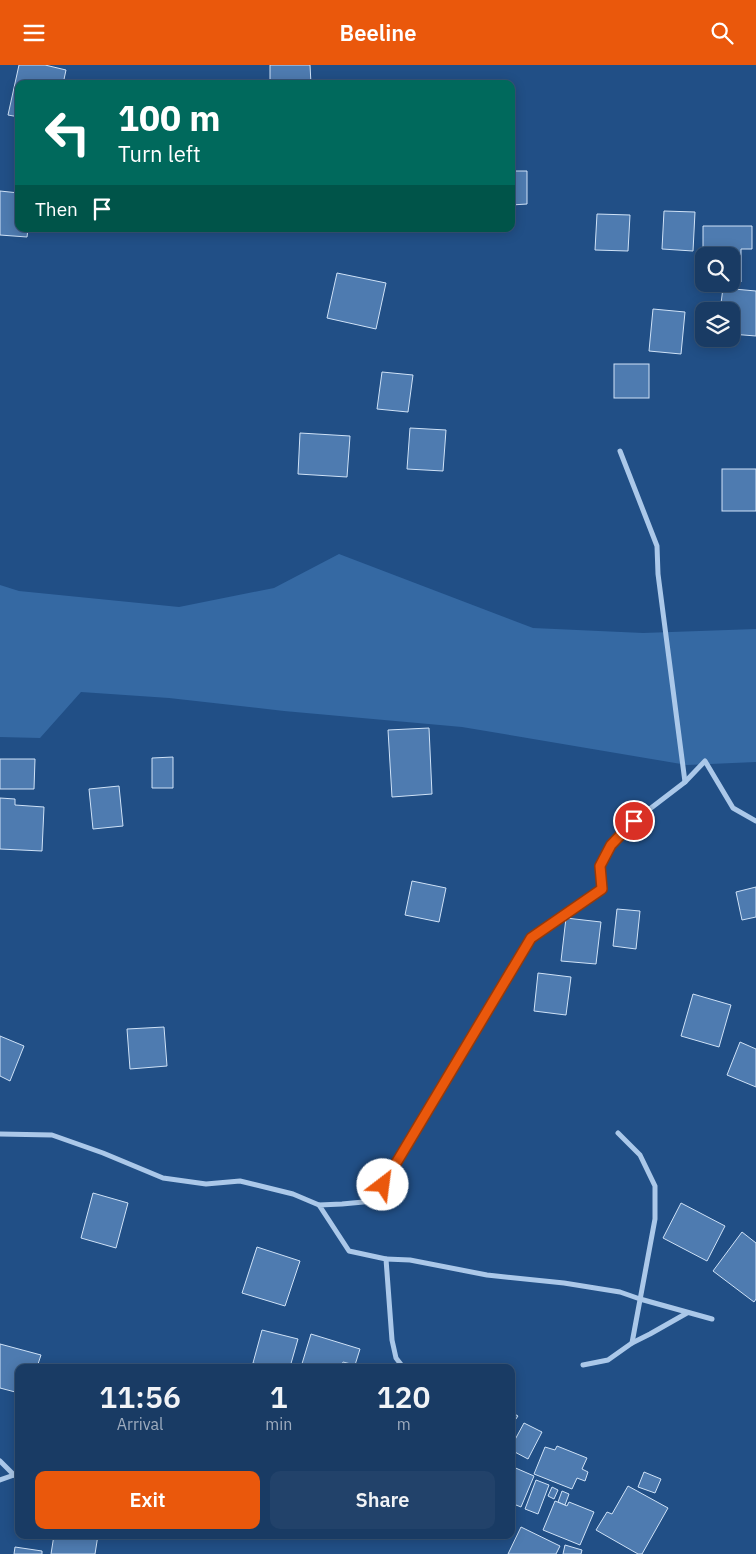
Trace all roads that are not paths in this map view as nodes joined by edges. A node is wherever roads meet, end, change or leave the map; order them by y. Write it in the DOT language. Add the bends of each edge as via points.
graph roads {
  1 [pos="620,451"];
  2 [pos="685,782"];
  3 [pos="756,821"];
  4 [pos="618,1133"];
  5 [pos="0,1134"];
  6 [pos="318,1205"];
  7 [pos="386,1259"];
  8 [pos="640,1299"];
  9 [pos="687,1313"];
  10 [pos="712,1319"];
  11 [pos="632,1343"];
  12 [pos="400,1364"];
  13 [pos="583,1365"];
  14 [pos="0,1461"];
  15 [pos="15,1474"];
  16 [pos="15,1475"];
  17 [pos="0,1480"];
  1 -- 2 [label="street" via="657,546"];
  2 -- 3 [label="street" via="705,761 733,808"];
  2 -- 6 [label="street" via="634,821 611,845 600,866 602,889 531,938 374,1201"];
  4 -- 8 [label="street" via="640,1155 655,1186 655,1219"];
  5 -- 6 [label="street" via="52,1135 163,1178 206,1184 240,1181 292,1194"];
  6 -- 7 [label="street" via="349,1251"];
  7 -- 8 [label="street" via="564,1283 620,1292"];
  7 -- 12 [label="street" via="392,1340"];
  8 -- 9 [label="street"];
  8 -- 11 [label="street"];
  9 -- 10 [label="street"];
  9 -- 11 [label="street"];
  11 -- 13 [label="street" via="608,1360"];
  14 -- 15 [label="street"];
  16 -- 17 [label="street"];
}
